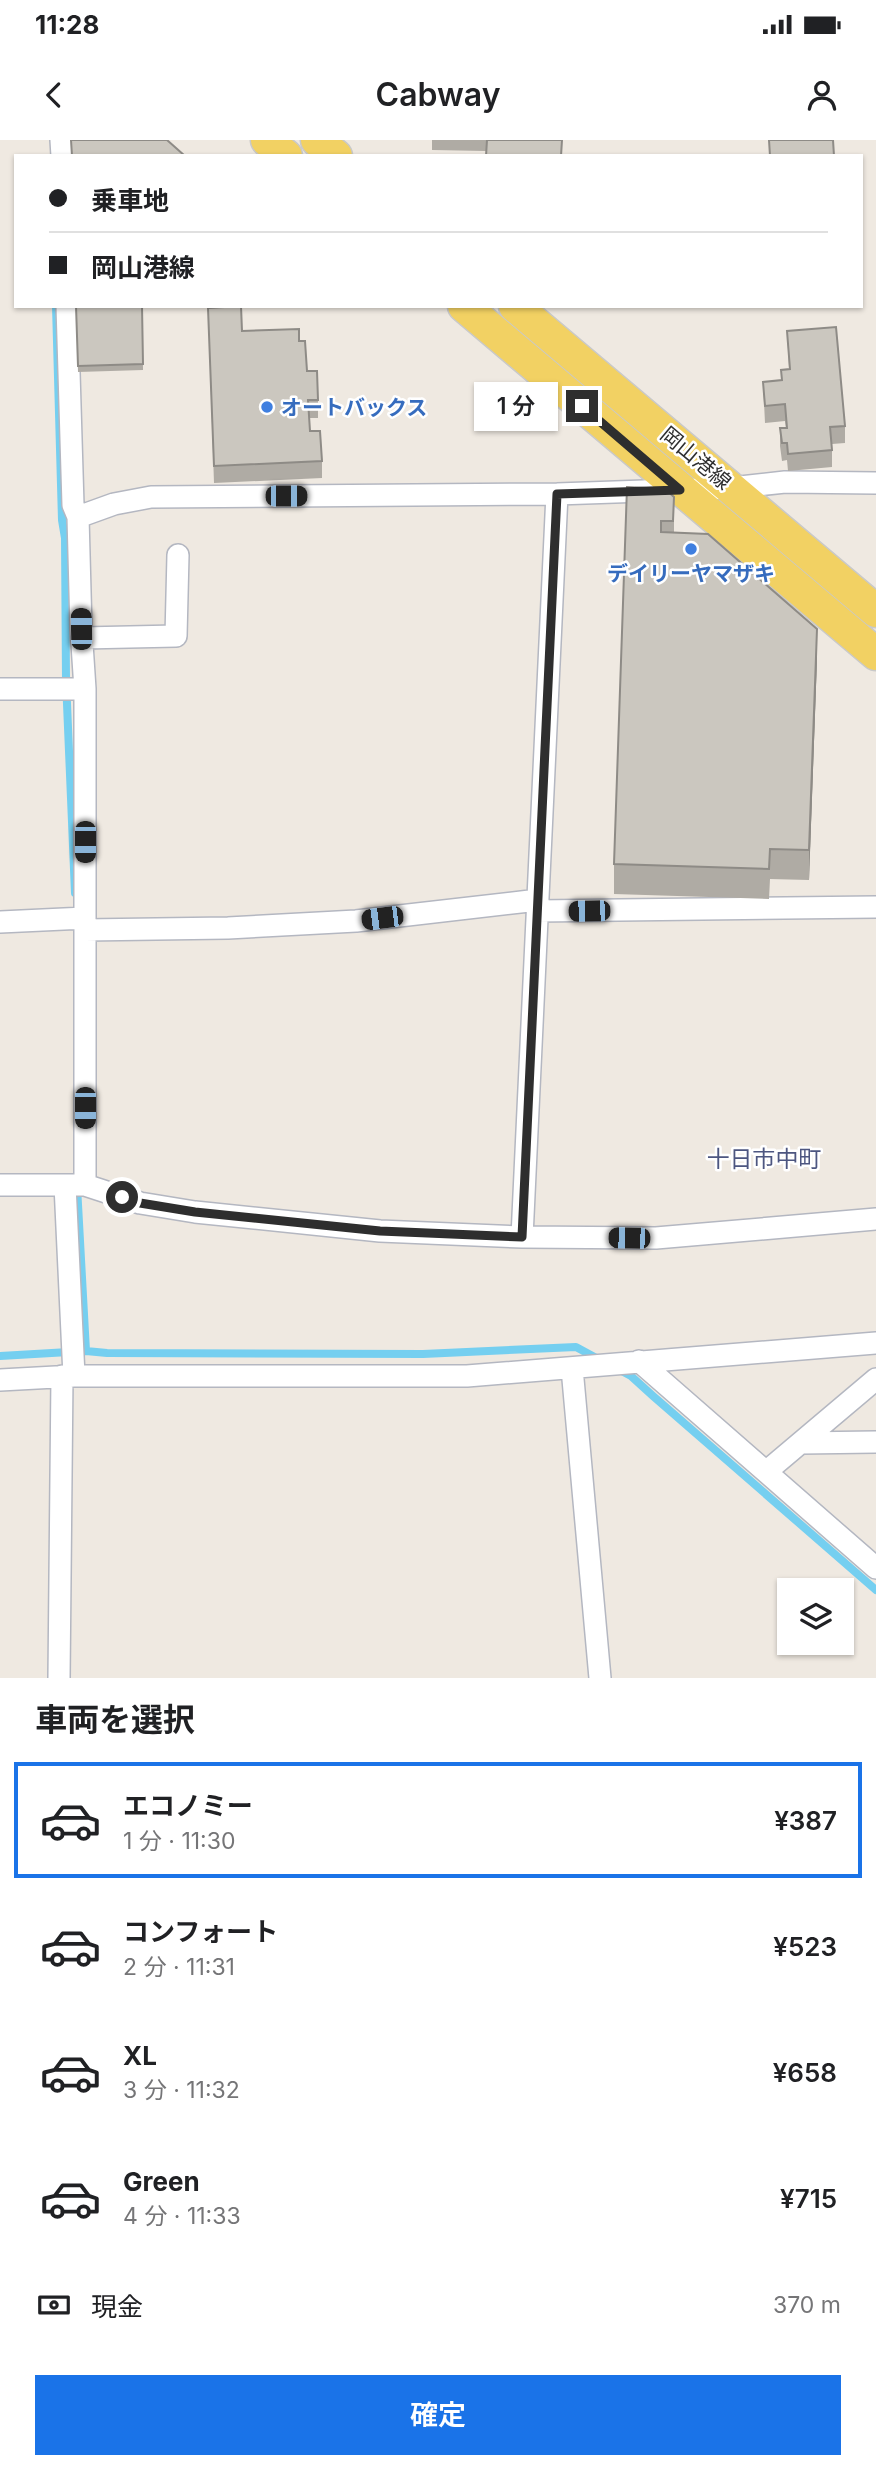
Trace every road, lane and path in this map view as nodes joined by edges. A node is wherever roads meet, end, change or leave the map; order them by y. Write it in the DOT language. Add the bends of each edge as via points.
graph roads {
  1 [pos="267,140"];
  2 [pos="317,140"];
  3 [pos="284,154"];
  4 [pos="334,154"];
  5 [pos="67,308"];
  6 [pos="466,308"];
  7 [pos="517,308"];
  8 [pos="876,484"];
  9 [pos="731,488"];
  10 [pos="680,490"];
  11 [pos="557,494"];
  12 [pos="78,517"];
  13 [pos="178,555"];
  14 [pos="876,611"];
  15 [pos="83,638"];
  16 [pos="876,654"];
  17 [pos="72,689"];
  18 [pos="0,690"];
  19 [pos="537,906"];
  20 [pos="876,907"];
  21 [pos="80,921"];
  22 [pos="0,922"];
  23 [pos="0,1185"];
  24 [pos="76,1185"];
  25 [pos="876,1219"];
  26 [pos="522,1237"];
  27 [pos="876,1343"];
  28 [pos="629,1363"];
  29 [pos="572,1368"];
  30 [pos="70,1372"];
  31 [pos="876,1379"];
  32 [pos="0,1380"];
  33 [pos="801,1443"];
  34 [pos="876,1443"];
  35 [pos="767,1471"];
  36 [pos="876,1568"];
  37 [pos="60,1678"];
  38 [pos="600,1678"];
  1 -- 3 [label="main road"];
  2 -- 4 [label="main road"];
  5 -- 12 [label="street" via="73,505"];
  6 -- 10 [label="main road, 岡山港線"];
  7 -- 9 [label="main road, 岡山港線"];
  8 -- 9 [label="street" via="785,482"];
  9 -- 10 [label="street"];
  9 -- 14 [label="main road, 岡山港線"];
  10 -- 11 [label="street"];
  10 -- 16 [label="main road, 岡山港線"];
  11 -- 12 [label="street" via="151,496"];
  11 -- 19 [label="street"];
  12 -- 15 [label="street"];
  13 -- 15 [label="street" via="176,636"];
  15 -- 17 [label="street"];
  17 -- 18 [label="street"];
  17 -- 21 [label="street"];
  19 -- 20 [label="street"];
  19 -- 21 [label="street" via="228,928"];
  19 -- 26 [label="street"];
  21 -- 22 [label="street"];
  21 -- 24 [label="street"];
  23 -- 24 [label="street"];
  24 -- 26 [label="street" via="195,1212 380,1231"];
  24 -- 30 [label="street"];
  25 -- 26 [label="street" via="656,1238"];
  27 -- 28 [label="street"];
  28 -- 29 [label="street"];
  28 -- 35 [label="street"];
  29 -- 30 [label="street" via="467,1376"];
  29 -- 38 [label="street"];
  30 -- 32 [label="street"];
  30 -- 37 [label="street"];
  31 -- 33 [label="street"];
  33 -- 34 [label="street"];
  33 -- 35 [label="street"];
  35 -- 36 [label="street"];
}
